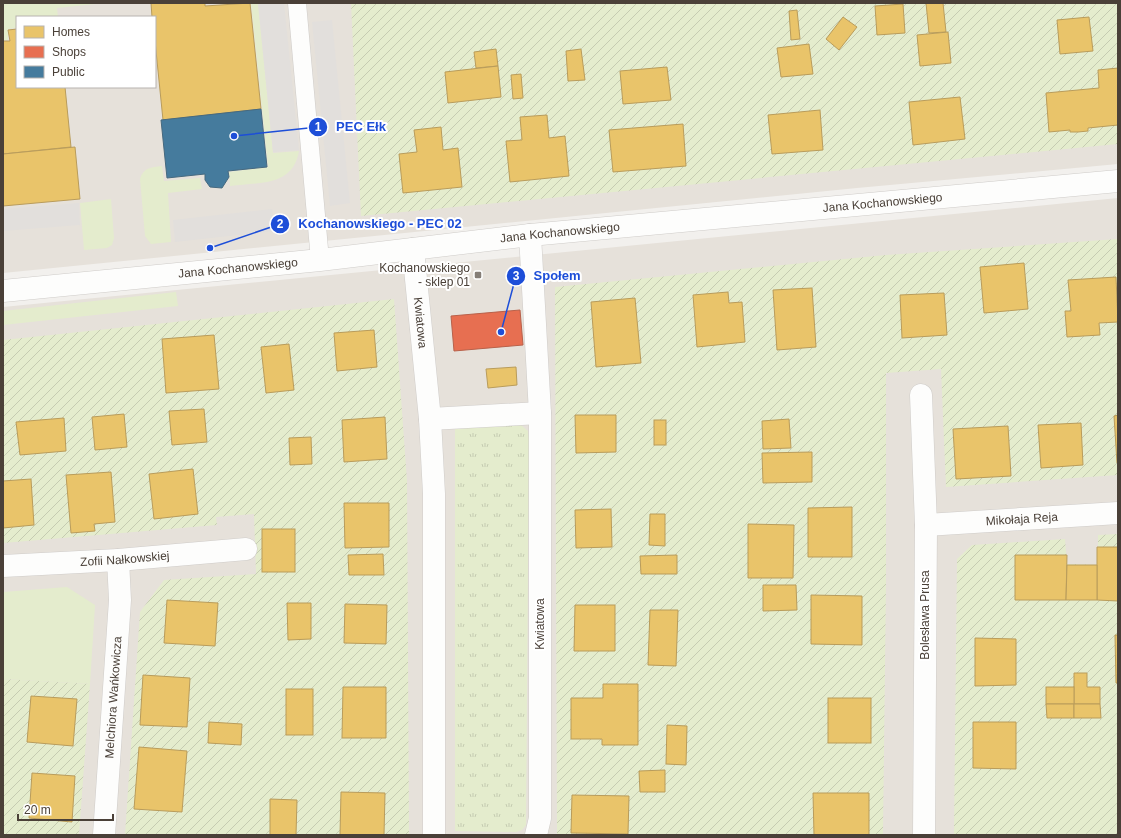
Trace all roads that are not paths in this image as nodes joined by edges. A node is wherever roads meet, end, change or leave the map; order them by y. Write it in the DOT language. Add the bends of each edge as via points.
graph roads {
  1 [pos="297,3"];
  2 [pos="1118,181"];
  3 [pos="530,235"];
  4 [pos="413,249"];
  5 [pos="320,260"];
  6 [pos="3,291"];
  7 [pos="921,395"];
  8 [pos="540,413"];
  9 [pos="430,419"];
  10 [pos="1118,513"];
  11 [pos="926,526"];
  12 [pos="246,549"];
  13 [pos="118,560"];
  14 [pos="3,566"];
  15 [pos="104,835"];
  16 [pos="434,835"];
  17 [pos="536,835"];
  18 [pos="924,835"];
  1 -- 5 [label="lane"];
  2 -- 3 [label="street, Jana Kochanowskiego"];
  3 -- 4 [label="street, Jana Kochanowskiego"];
  3 -- 8 [label="street, Kwiatowa"];
  4 -- 5 [label="street, Jana Kochanowskiego"];
  4 -- 9 [label="street, Kwiatowa"];
  5 -- 6 [label="street, Jana Kochanowskiego"];
  7 -- 11 [label="street, Bolesława Prusa"];
  8 -- 9 [label="street"];
  8 -- 17 [label="street, Kwiatowa" via="540,818"];
  9 -- 16 [label="street, Kwiatowa" via="434,494"];
  10 -- 11 [label="street, Mikołaja Reja"];
  11 -- 18 [label="street, Bolesława Prusa"];
  12 -- 13 [label="street, Zofii Nałkowskiej"];
  13 -- 14 [label="street, Zofii Nałkowskiej"];
  13 -- 15 [label="street, Melchiora Wańkowicza" via="120,600"];
}
